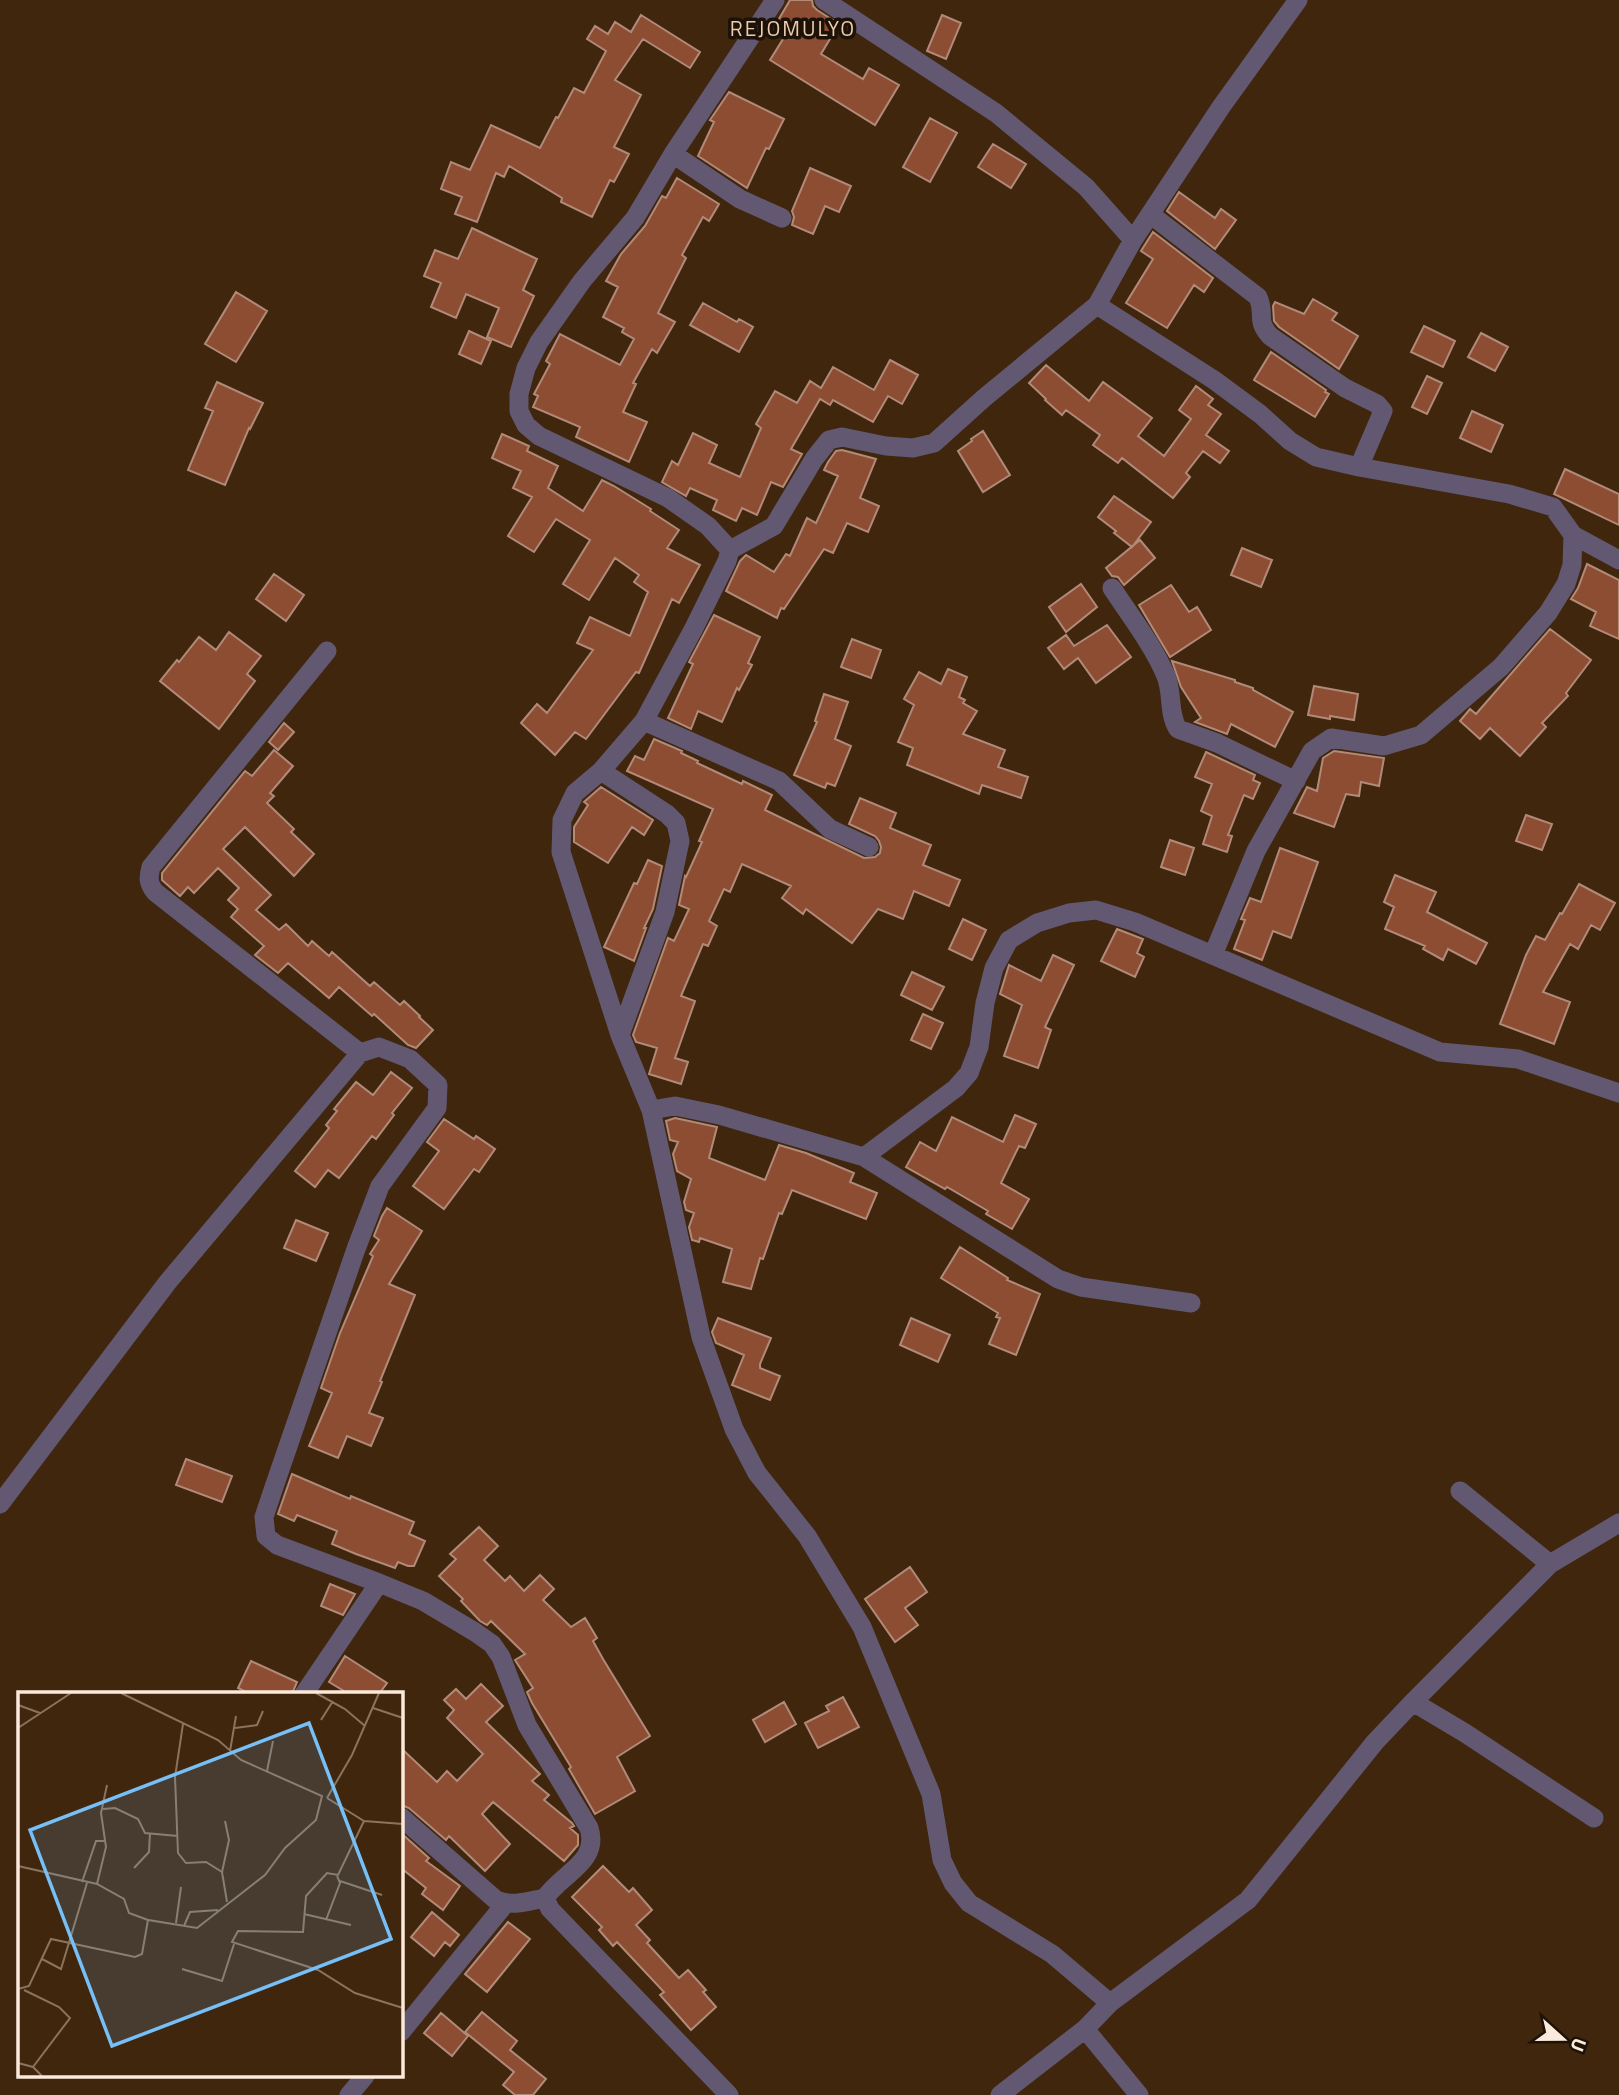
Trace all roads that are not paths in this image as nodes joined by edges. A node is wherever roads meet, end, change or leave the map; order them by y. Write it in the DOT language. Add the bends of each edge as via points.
graph roads {
  1 [pos="775,0"];
  2 [pos="824,0"];
  3 [pos="1298,0"];
  4 [pos="673,155"];
  5 [pos="1150,214"];
  6 [pos="782,218"];
  7 [pos="1133,240"];
  8 [pos="1097,305"];
  9 [pos="1359,467"];
  10 [pos="1573,535"];
  11 [pos="730,550"];
  12 [pos="1619,560"];
  13 [pos="1112,588"];
  14 [pos="327,651"];
  15 [pos="644,721"];
  16 [pos="601,771"];
  17 [pos="1296,781"];
  18 [pos="869,847"];
  19 [pos="1213,955"];
  20 [pos="620,1035"];
  21 [pos="360,1053"];
  22 [pos="1619,1093"];
  23 [pos="651,1110"];
  24 [pos="863,1157"];
  25 [pos="1191,1303"];
  26 [pos="1460,1491"];
  27 [pos="0,1504"];
  28 [pos="1619,1523"];
  29 [pos="1550,1564"];
  30 [pos="379,1583"];
  31 [pos="305,1692"];
  32 [pos="1413,1703"];
  33 [pos="402,1818"];
  34 [pos="1594,1818"];
  35 [pos="545,1898"];
  36 [pos="505,1904"];
  37 [pos="1110,2003"];
  38 [pos="1085,2029"];
  39 [pos="402,2031"];
  40 [pos="363,2078"];
  41 [pos="349,2095"];
  42 [pos="729,2095"];
  43 [pos="1000,2095"];
  44 [pos="1139,2095"];
  1 -- 4 [label="street"];
  2 -- 7 [label="street" via="996,113 1086,187"];
  3 -- 5 [label="street"];
  4 -- 6 [label="street" via="740,199"];
  4 -- 11 [label="street" via="635,218 539,342 526,368 519,411 539,436 668,498 708,526"];
  5 -- 7 [label="street"];
  5 -- 9 [label="street" via="1258,298 1262,327 1270,337 1383,411"];
  7 -- 8 [label="street"];
  8 -- 9 [label="street" via="1223,386 1290,441 1316,457"];
  8 -- 11 [label="street" via="934,443 914,448 842,437 829,440 774,526"];
  9 -- 10 [label="street" via="1509,494 1553,507"];
  10 -- 12 [label="street"];
  10 -- 17 [label="street" via="1566,584 1548,613 1501,667 1421,735 1384,746 1331,737 1311,751"];
  11 -- 15 [label="street"];
  13 -- 17 [label="street" via="1167,678 1178,729"];
  14 -- 21 [label="street" via="151,867 148,877 155,892"];
  15 -- 16 [label="street"];
  15 -- 18 [label="street" via="779,781 830,829"];
  16 -- 20 [label="street" via="575,793 562,820 561,852"];
  16 -- 20 [label="street" via="667,814 676,823 680,841 665,912"];
  17 -- 19 [label="street" via="1256,852"];
  19 -- 22 [label="street" via="1440,1052 1518,1059"];
  19 -- 24 [label="street" via="1096,910 1037,923 1009,940 994,968 979,1047 969,1073 957,1088"];
  20 -- 23 [label="street"];
  21 -- 27 [label="street" via="167,1283"];
  21 -- 30 [label="street" via="379,1047 410,1059 438,1085 437,1108 380,1186 274,1487 264,1528 277,1545"];
  23 -- 24 [label="street" via="675,1106 719,1115"];
  23 -- 37 [label="street" via="701,1337 734,1429 757,1473 807,1536 862,1627 931,1794 942,1860 953,1883 969,1903 1052,1954"];
  24 -- 25 [label="street" via="1058,1279 1081,1287"];
  26 -- 29 [label="street"];
  28 -- 29 [label="street"];
  29 -- 32 [label="street"];
  30 -- 31 [label="street"];
  30 -- 35 [label="street" via="423,1601 475,1632 501,1657 527,1725 593,1839 582,1862"];
  32 -- 34 [label="street"];
  32 -- 37 [label="street" via="1375,1742 1248,1900"];
  33 -- 36 [label="street"];
  35 -- 36 [label="street"];
  35 -- 42 [label="street" via="550,1909"];
  36 -- 39 [label="street"];
  37 -- 38 [label="street"];
  38 -- 43 [label="street"];
  38 -- 44 [label="street"];
  40 -- 41 [label="street"];
}
